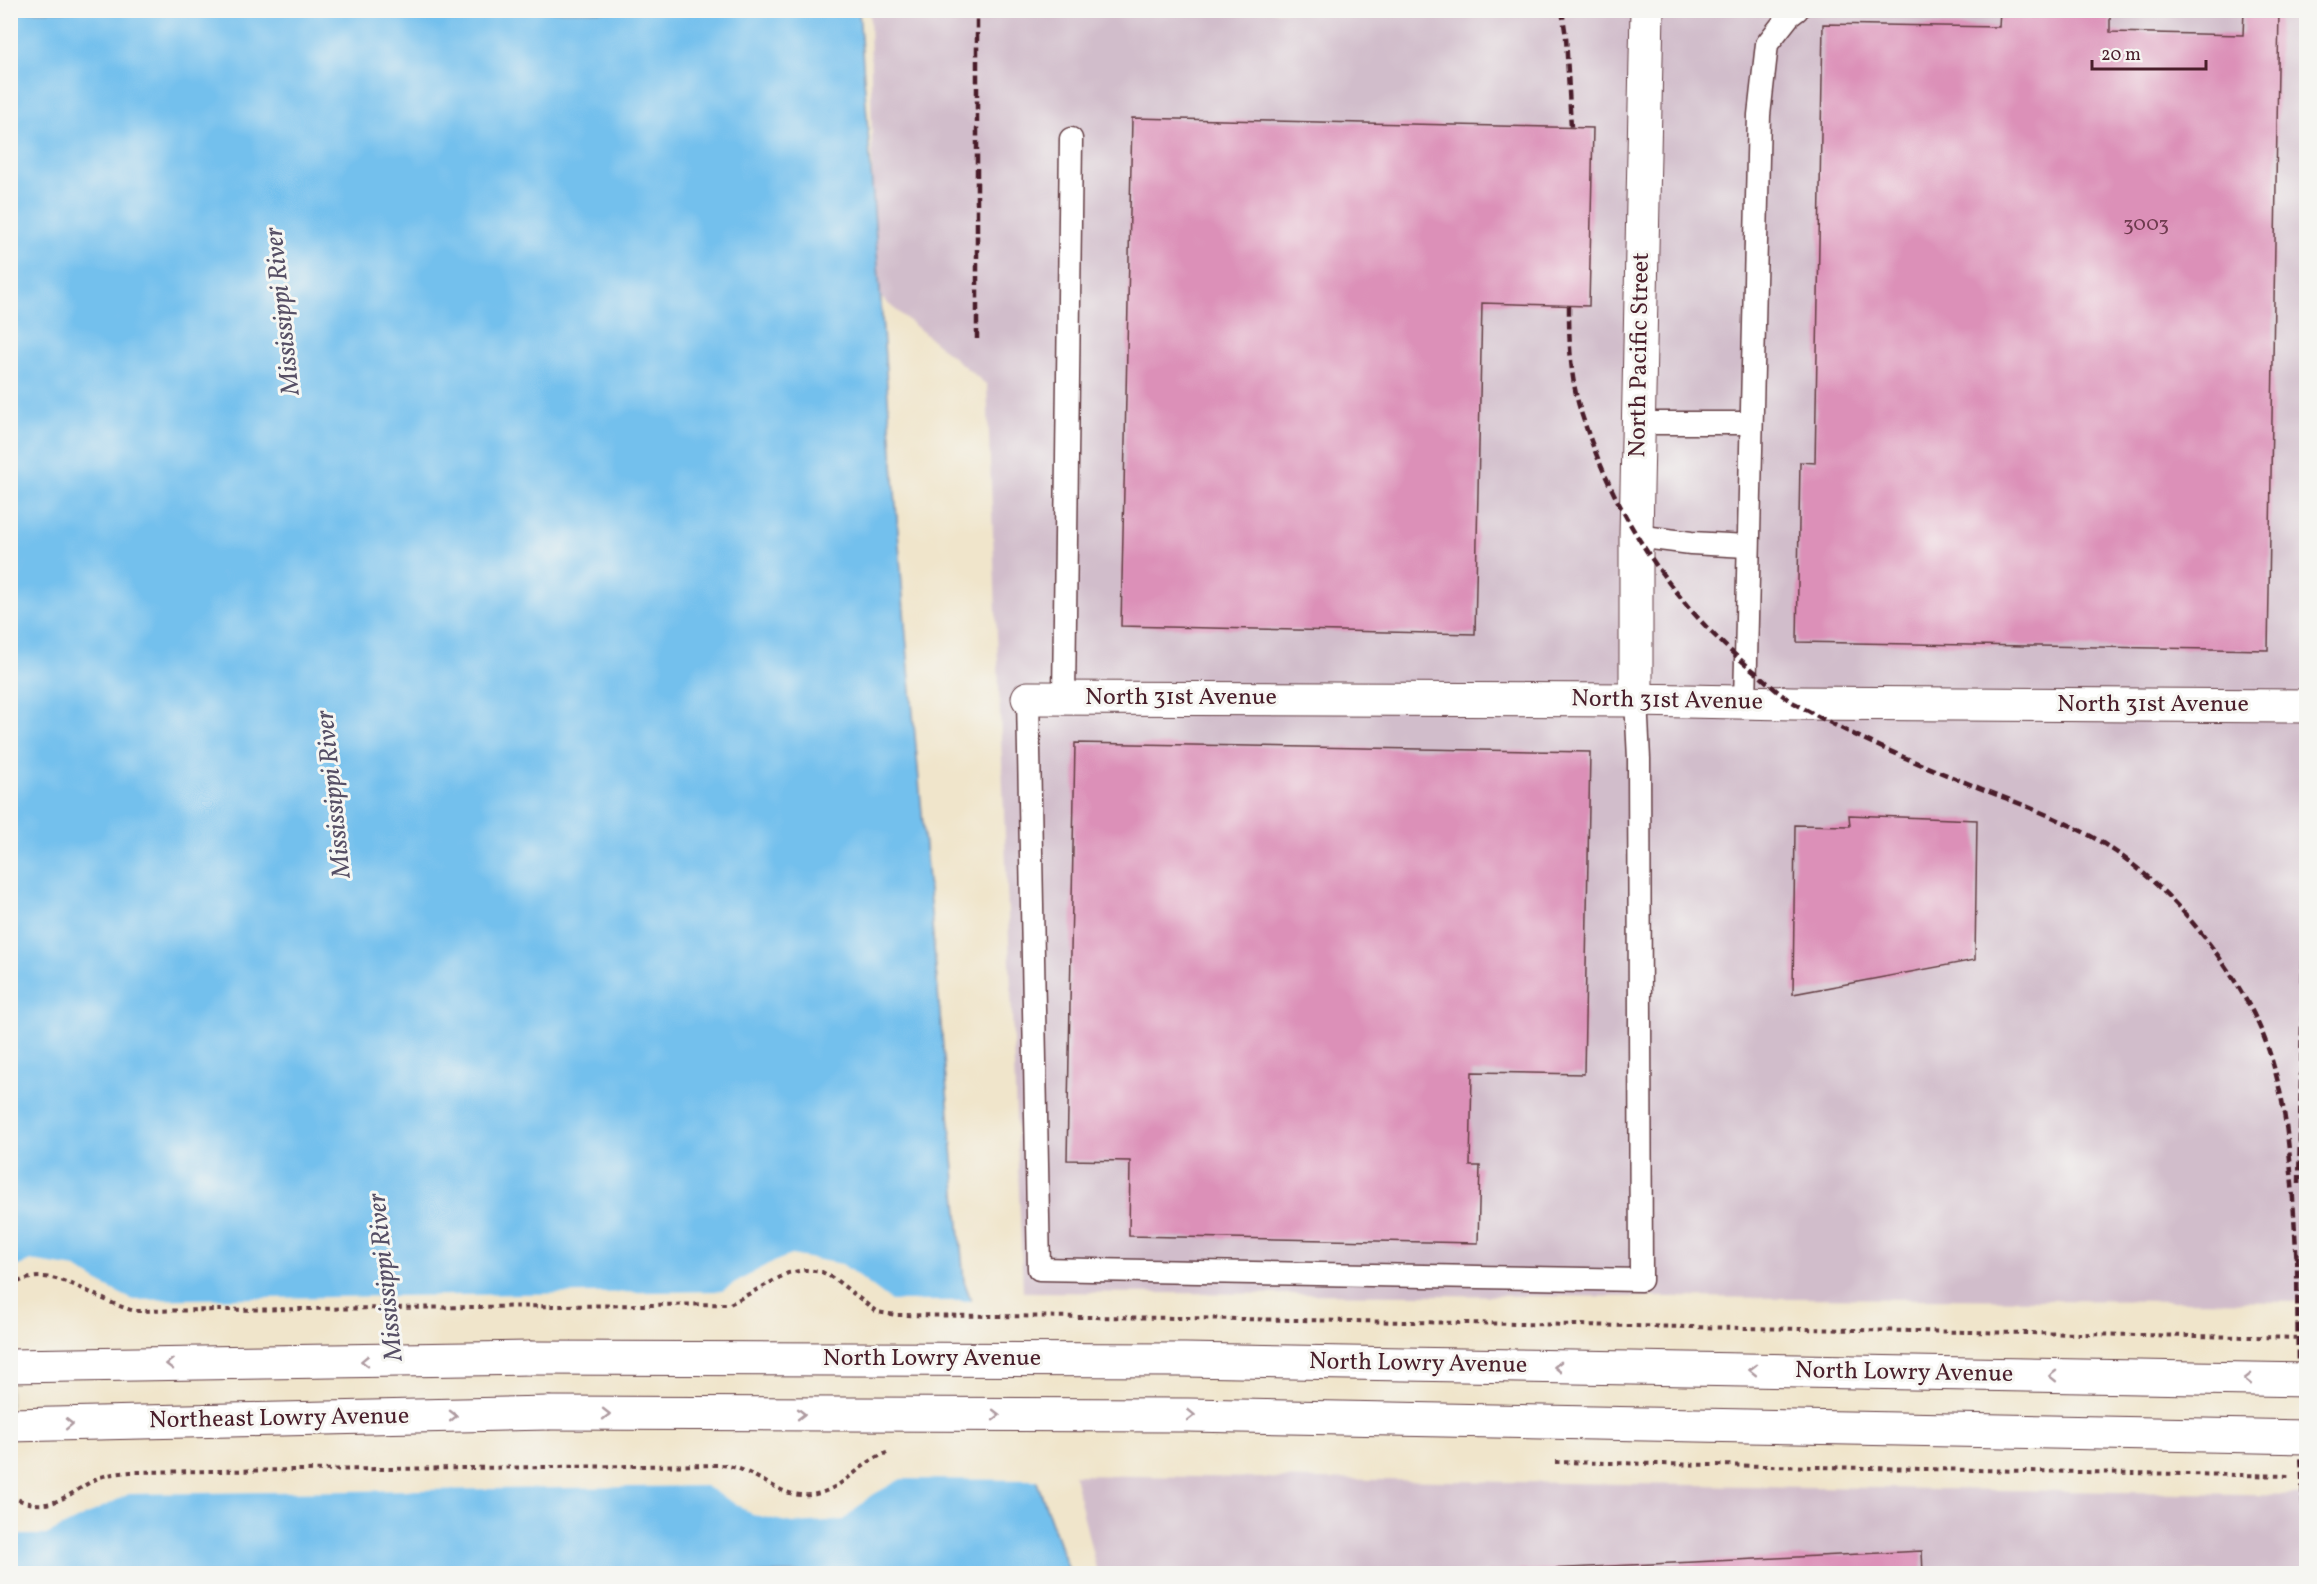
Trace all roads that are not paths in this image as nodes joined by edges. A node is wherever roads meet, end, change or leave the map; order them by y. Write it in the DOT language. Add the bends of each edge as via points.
graph roads {
  1 [pos="1647,10"];
  2 [pos="1797,10"];
  3 [pos="1071,139"];
  4 [pos="1638,423"];
  5 [pos="1750,423"];
  6 [pos="1636,536"];
  7 [pos="1747,546"];
  8 [pos="1064,697"];
  9 [pos="1028,698"];
  10 [pos="1636,700"];
  11 [pos="1745,702"];
  12 [pos="2307,706"];
  13 [pos="10,1366"];
  14 [pos="2307,1380"];
  15 [pos="10,1425"];
  16 [pos="2307,1437"];
  1 -- 4 [label="main road, North Pacific Street"];
  2 -- 5 [label="lane" via="1767,44 1759,115"];
  3 -- 8 [label="lane"];
  4 -- 5 [label="lane"];
  4 -- 6 [label="main road, North Pacific Street"];
  5 -- 7 [label="lane"];
  6 -- 7 [label="lane"];
  6 -- 10 [label="main road, North Pacific Street"];
  7 -- 11 [label="lane"];
  8 -- 9 [label="main road, North 31st Avenue"];
  8 -- 10 [label="main road, North 31st Avenue"];
  9 -- 10 [label="lane" via="1040,1269 1641,1280"];
  10 -- 11 [label="main road, North 31st Avenue"];
  11 -- 12 [label="main road, North 31st Avenue"];
  14 -- 13 [label="main road, North Lowry Avenue, one-way, bridge" via="1185,1360 529,1358"];
  15 -- 16 [label="main road, Northeast Lowry Avenue, one-way, bridge" via="548,1413 1200,1415"];
}
